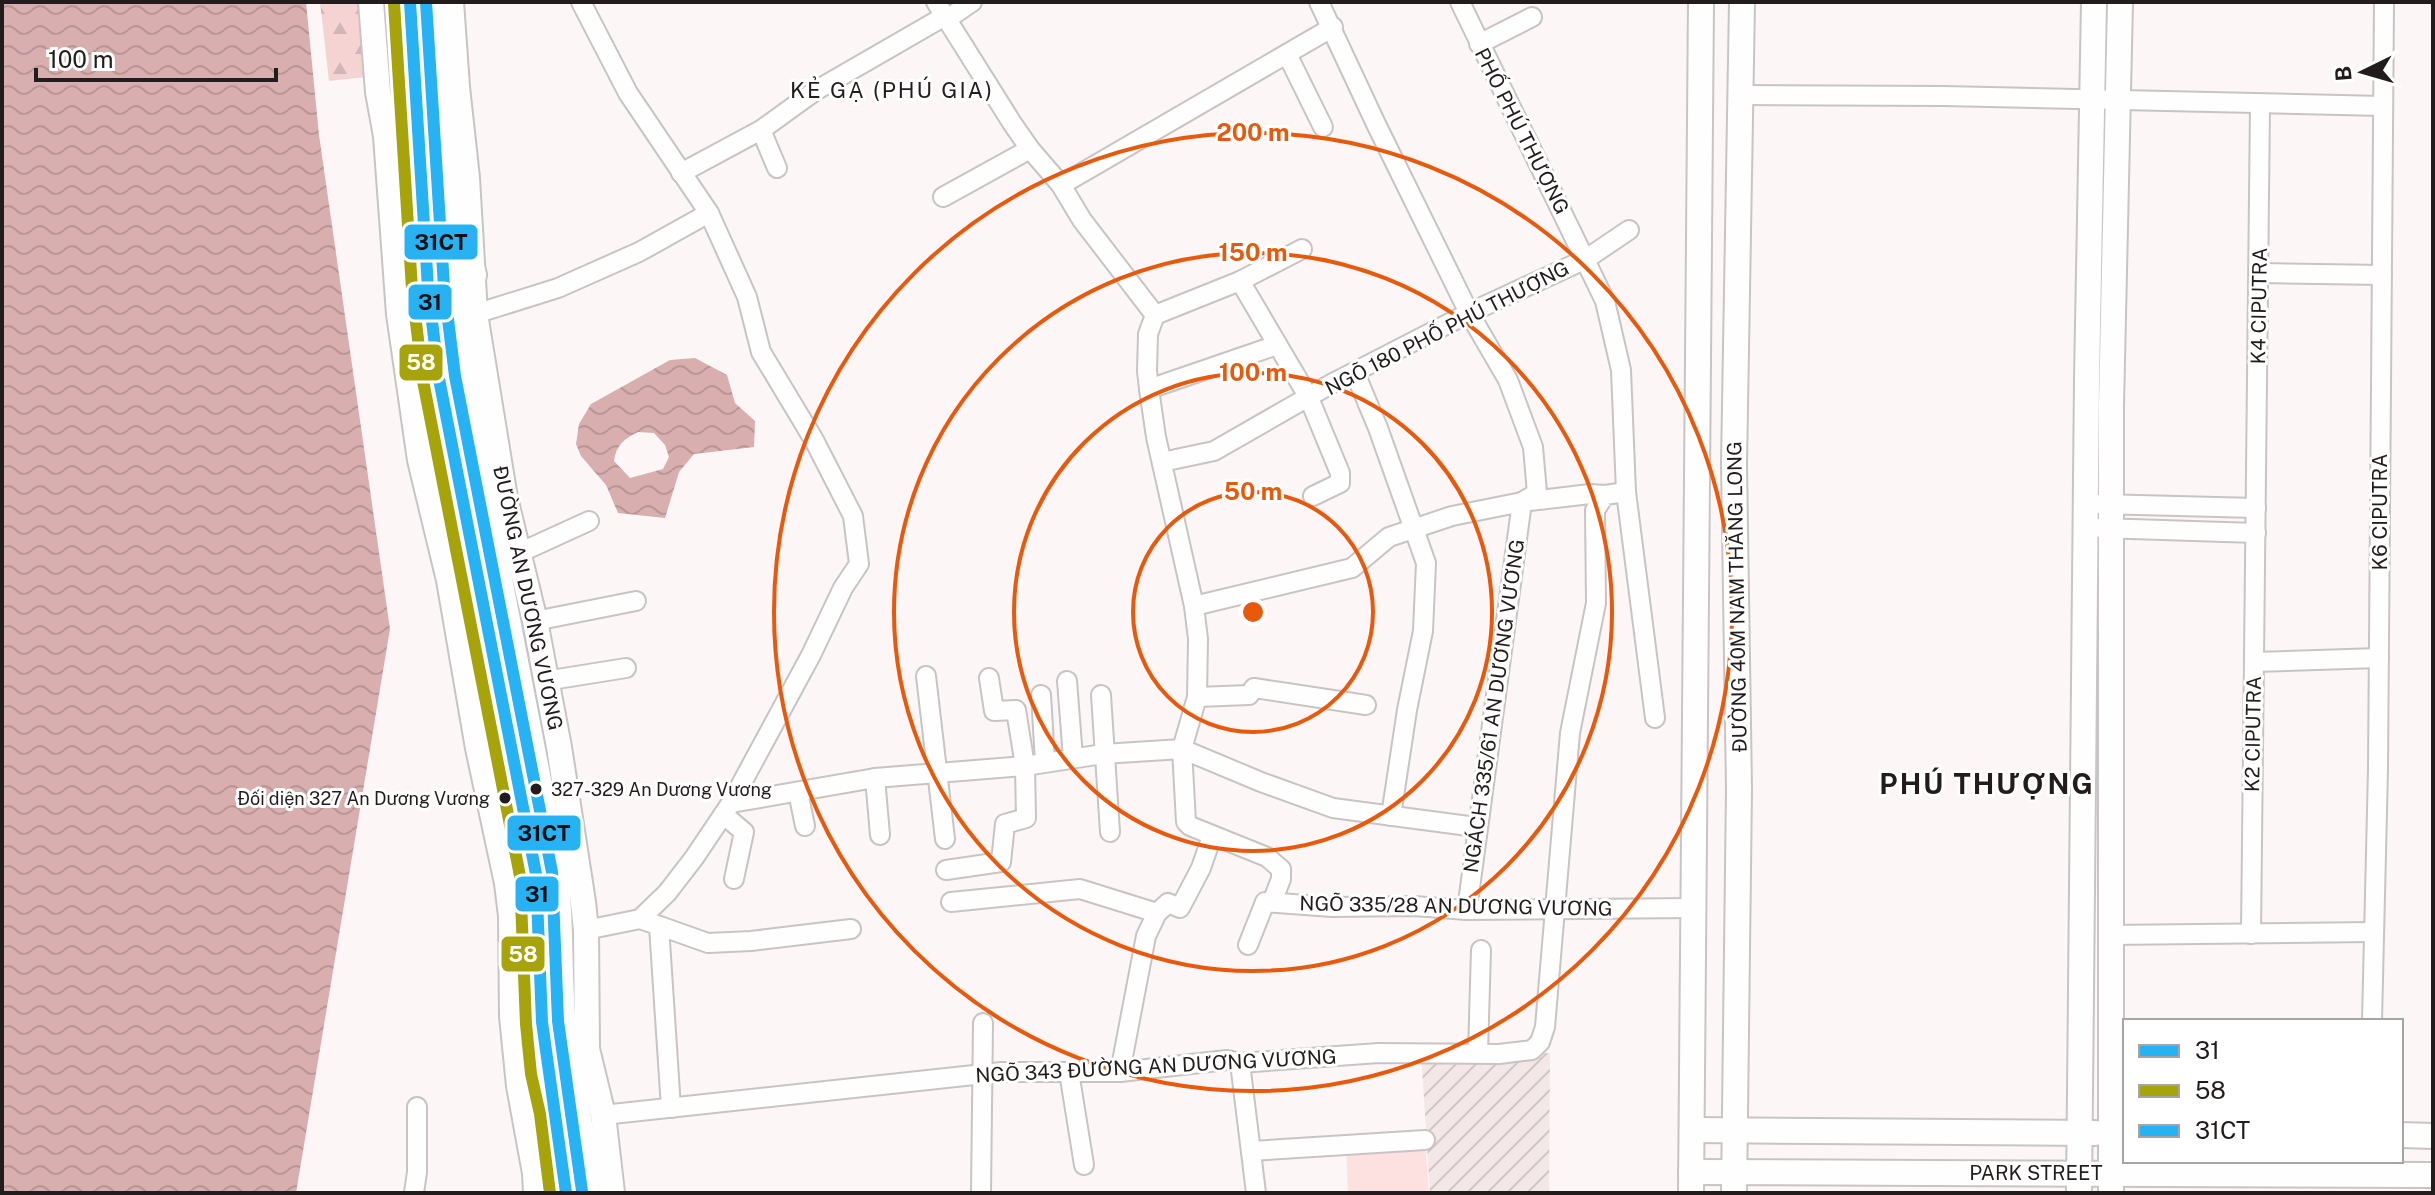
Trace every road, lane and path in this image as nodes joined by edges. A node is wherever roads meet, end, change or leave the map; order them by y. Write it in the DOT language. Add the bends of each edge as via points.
graph roads {
  1 [pos="371,2"];
  2 [pos="410,2"];
  3 [pos="430,2"];
  4 [pos="451,2"];
  5 [pos="581,2"];
  6 [pos="972,2"];
  7 [pos="1319,2"];
  8 [pos="1460,2"];
  9 [pos="1701,2"];
  10 [pos="1742,2"];
  11 [pos="2094,2"];
  12 [pos="2120,2"];
  13 [pos="2384,2"];
  14 [pos="943,12"];
  15 [pos="1532,17"];
  16 [pos="1333,27"];
  17 [pos="1479,44"];
  18 [pos="1287,54"];
  19 [pos="437,89"];
  20 [pos="1741,95"];
  21 [pos="2092,99"];
  22 [pos="2117,100"];
  23 [pos="2260,104"];
  24 [pos="2383,106"];
  25 [pos="1323,127"];
  26 [pos="761,130"];
  27 [pos="1030,149"];
  28 [pos="777,168"];
  29 [pos="681,173"];
  30 [pos="1061,185"];
  31 [pos="943,197"];
  32 [pos="709,213"];
  33 [pos="1629,230"];
  34 [pos="1302,249"];
  35 [pos="1586,259"];
  36 [pos="2260,273"];
  37 [pos="472,275"];
  38 [pos="2382,275"];
  39 [pos="1240,281"];
  40 [pos="1469,313"];
  41 [pos="475,314"];
  42 [pos="1155,315"];
  43 [pos="1277,345"];
  44 [pos="1355,373"];
  45 [pos="1149,389"];
  46 [pos="1309,398"];
  47 [pos="1162,462"];
  48 [pos="1626,492"];
  49 [pos="1605,495"];
  50 [pos="1313,496"];
  51 [pos="505,498"];
  52 [pos="1522,502"];
  53 [pos="2086,503"];
  54 [pos="2111,504"];
  55 [pos="2256,508"];
  56 [pos="589,521"];
  57 [pos="2085,528"];
  58 [pos="2111,529"];
  59 [pos="1414,530"];
  60 [pos="2256,533"];
  61 [pos="519,553"];
  62 [pos="636,601"];
  63 [pos="1194,606"];
  64 [pos="535,621"];
  65 [pos="2379,658"];
  66 [pos="2254,662"];
  67 [pos="516,666"];
  68 [pos="626,668"];
  69 [pos="926,676"];
  70 [pos="989,678"];
  71 [pos="545,681"];
  72 [pos="1067,681"];
  73 [pos="1041,695"];
  74 [pos="1101,695"];
  75 [pos="1197,697"];
  76 [pos="1366,705"];
  77 [pos="1655,718"];
  78 [pos="1182,749"];
  79 [pos="1103,754"];
  80 [pos="1073,758"];
  81 [pos="1045,762"];
  82 [pos="1025,766"];
  83 [pos="939,773"];
  84 [pos="875,778"];
  85 [pos="798,792"];
  86 [pos="727,809"];
  87 [pos="1391,816"];
  88 [pos="805,826"];
  89 [pos="1476,827"];
  90 [pos="1110,832"];
  91 [pos="880,835"];
  92 [pos="1212,836"];
  93 [pos="945,839"];
  94 [pos="946,870"];
  95 [pos="545,871"];
  96 [pos="734,879"];
  97 [pos="951,902"];
  98 [pos="1272,902"];
  99 [pos="1693,908"];
  100 [pos="1467,910"];
  101 [pos="1554,910"];
  102 [pos="1157,913"];
  103 [pos="640,919"];
  104 [pos="659,926"];
  105 [pos="851,929"];
  106 [pos="2373,932"];
  107 [pos="2251,934"];
  108 [pos="2109,935"];
  109 [pos="562,936"];
  110 [pos="1248,945"];
  111 [pos="1481,950"];
  112 [pos="2372,1019"];
  113 [pos="983,1023"];
  114 [pos="1478,1053"];
  115 [pos="1240,1063"];
  116 [pos="1069,1072"];
  117 [pos="1120,1072"];
  118 [pos="982,1074"];
  119 [pos="417,1107"];
  120 [pos="671,1108"];
  121 [pos="590,1116"];
  122 [pos="1692,1130"];
  123 [pos="1735,1131"];
  124 [pos="2080,1133"];
  125 [pos="2118,1134"];
  126 [pos="2403,1135"];
  127 [pos="2433,1136"];
  128 [pos="1425,1140"];
  129 [pos="1251,1151"];
  130 [pos="1084,1165"];
  131 [pos="2212,1167"];
  132 [pos="2433,1175"];
  133 [pos="1691,1183"];
  134 [pos="1734,1183"];
  135 [pos="2079,1183"];
  136 [pos="2111,1183"];
  137 [pos="414,1193"];
  138 [pos="536,1193"];
  139 [pos="566,1193"];
  140 [pos="586,1193"];
  141 [pos="602,1193"];
  142 [pos="612,1193"];
  143 [pos="981,1193"];
  144 [pos="1256,1193"];
  1 -- 138 [label="street" via="401,329 420,460 449,580 507,883 512,1016"];
  2 -- 95 [label="main road, ĐƯỜNG AN DƯƠNG VƯƠNG" via="439,379"];
  3 -- 19 [label="main road, ĐƯỜNG AN DƯƠNG VƯƠNG"];
  4 -- 37 [label="street, ĐƯỜNG AN DƯƠNG VƯƠNG"];
  5 -- 29 [label="street" via="628,93"];
  6 -- 14 [label="street"];
  7 -- 16 [label="street"];
  8 -- 17 [label="street, PHỐ PHÚ THƯỢNG"];
  9 -- 99 [label="street, ĐƯỜNG 40M NAM THĂNG LONG"];
  10 -- 20 [label="street, ĐƯỜNG 40M NAM THĂNG LONG"];
  11 -- 21 [label="street"];
  12 -- 22 [label="street"];
  13 -- 24 [label="street, K6 CIPUTRA"];
  14 -- 26 [label="street"];
  14 -- 27 [label="street"];
  15 -- 17 [label="street"];
  16 -- 18 [label="street"];
  16 -- 40 [label="street"];
  17 -- 35 [label="street, PHỐ PHÚ THƯỢNG"];
  18 -- 25 [label="street"];
  18 -- 30 [label="street"];
  19 -- 37 [label="main road" via="455,154 463,241"];
  19 -- 67 [label="main road, ĐƯỜNG AN DƯƠNG VƯƠNG" via="461,387"];
  20 -- 21 [label="street"];
  20 -- 123 [label="street, ĐƯỜNG 40M NAM THĂNG LONG" via="1734,464 1739,789"];
  21 -- 22 [label="street"];
  21 -- 53 [label="street"];
  22 -- 23 [label="street"];
  22 -- 54 [label="street"];
  23 -- 24 [label="street"];
  23 -- 36 [label="street, K4 CIPUTRA"];
  24 -- 38 [label="street, K6 CIPUTRA"];
  26 -- 28 [label="street"];
  26 -- 29 [label="street"];
  27 -- 30 [label="street"];
  27 -- 31 [label="street"];
  29 -- 32 [label="street"];
  30 -- 42 [label="street"];
  32 -- 41 [label="street" via="558,288"];
  32 -- 86 [label="street" via="747,297 761,352 853,516 859,564"];
  33 -- 35 [label="street, NGÕ 180 PHỐ PHÚ THƯỢNG"];
  34 -- 39 [label="street"];
  35 -- 40 [label="street, NGÕ 180 PHỐ PHÚ THƯỢNG"];
  35 -- 48 [label="street, PHỐ PHÚ THƯỢNG" via="1605,301 1621,370"];
  36 -- 38 [label="street"];
  36 -- 55 [label="street, K4 CIPUTRA"];
  37 -- 41 [label="street, ĐƯỜNG AN DƯƠNG VƯƠNG"];
  38 -- 65 [label="street, K6 CIPUTRA"];
  39 -- 42 [label="street"];
  39 -- 43 [label="street"];
  40 -- 44 [label="street, NGÕ 180 PHỐ PHÚ THƯỢNG"];
  40 -- 52 [label="street, NGÁCH 335/61 AN DƯƠNG VƯƠNG" via="1508,380 1533,447 1537,493"];
  41 -- 51 [label="street, ĐƯỜNG AN DƯƠNG VƯƠNG"];
  42 -- 45 [label="street" via="1148,334"];
  43 -- 45 [label="street"];
  43 -- 46 [label="street"];
  44 -- 46 [label="street, NGÕ 180 PHỐ PHÚ THƯỢNG"];
  44 -- 59 [label="street"];
  45 -- 47 [label="street"];
  46 -- 47 [label="street, NGÕ 180 PHỐ PHÚ THƯỢNG" via="1214,451"];
  46 -- 50 [label="street" via="1342,479"];
  47 -- 63 [label="street"];
  48 -- 49 [label="street"];
  48 -- 77 [label="street, PHỐ PHÚ THƯỢNG"];
  49 -- 52 [label="street"];
  49 -- 101 [label="street" via="1595,510 1596,603 1570,733"];
  51 -- 61 [label="street, ĐƯỜNG AN DƯƠNG VƯƠNG"];
  51 -- 67 [label="main road" via="523,642"];
  52 -- 59 [label="street" via="1452,516"];
  52 -- 89 [label="street, NGÁCH 335/61 AN DƯƠNG VƯƠNG"];
  53 -- 54 [label="street"];
  53 -- 57 [label="street"];
  54 -- 55 [label="street"];
  54 -- 58 [label="street"];
  55 -- 60 [label="street, K4 CIPUTRA"];
  56 -- 61 [label="street"];
  57 -- 58 [label="street"];
  57 -- 124 [label="street"];
  58 -- 60 [label="street"];
  58 -- 108 [label="street"];
  59 -- 63 [label="street" via="1389,537 1352,568"];
  59 -- 87 [label="street" via="1426,563 1423,631"];
  60 -- 66 [label="street, K2 CIPUTRA"];
  61 -- 64 [label="street, ĐƯỜNG AN DƯƠNG VƯƠNG"];
  62 -- 64 [label="street"];
  63 -- 75 [label="street"];
  64 -- 71 [label="street, ĐƯỜNG AN DƯƠNG VƯƠNG"];
  65 -- 66 [label="street"];
  65 -- 106 [label="street, K6 CIPUTRA"];
  66 -- 107 [label="street, K2 CIPUTRA"];
  67 -- 95 [label="main road, ĐƯỜNG AN DƯƠNG VƯƠNG"];
  68 -- 71 [label="street"];
  69 -- 83 [label="street"];
  70 -- 82 [label="street" via="994,711 1016,710"];
  71 -- 109 [label="street, ĐƯỜNG AN DƯƠNG VƯƠNG" via="559,747"];
  72 -- 80 [label="street"];
  73 -- 81 [label="street"];
  74 -- 79 [label="street"];
  75 -- 76 [label="street" via="1249,695 1254,688"];
  75 -- 78 [label="street"];
  78 -- 79 [label="street"];
  78 -- 87 [label="street" via="1333,808"];
  78 -- 92 [label="street" via="1186,822"];
  79 -- 80 [label="street"];
  79 -- 90 [label="street"];
  80 -- 81 [label="street"];
  81 -- 82 [label="street"];
  82 -- 83 [label="street"];
  82 -- 94 [label="street" via="1026,818 1005,824 1001,862"];
  83 -- 84 [label="street"];
  83 -- 93 [label="street"];
  84 -- 85 [label="street"];
  84 -- 91 [label="street"];
  85 -- 86 [label="street"];
  85 -- 88 [label="street"];
  86 -- 96 [label="street" via="744,832"];
  86 -- 103 [label="street" via="667,893"];
  87 -- 89 [label="street"];
  89 -- 100 [label="street, NGÁCH 335/61 AN DƯƠNG VƯƠNG"];
  92 -- 98 [label="street" via="1267,857 1281,869"];
  92 -- 102 [label="street" via="1180,908 1168,903"];
  95 -- 109 [label="main road, ĐƯỜNG AN DƯƠNG VƯƠNG"];
  97 -- 102 [label="street" via="1080,889"];
  98 -- 100 [label="street, NGÕ 335/28 AN DƯƠNG VƯƠNG"];
  98 -- 110 [label="street, NGÕ 335/28 AN DƯƠNG VƯƠNG" via="1265,902"];
  99 -- 101 [label="street, NGÕ 335/28 AN DƯƠNG VƯƠNG"];
  99 -- 122 [label="street, ĐƯỜNG 40M NAM THĂNG LONG"];
  100 -- 101 [label="street, NGÕ 335/28 AN DƯƠNG VƯƠNG"];
  101 -- 114 [label="street, NGÕ 343 ĐƯỜNG AN DƯƠNG VƯƠNG" via="1540,1042 1519,1053"];
  102 -- 117 [label="street" via="1146,936"];
  103 -- 104 [label="street"];
  103 -- 109 [label="street"];
  104 -- 105 [label="street" via="708,943"];
  104 -- 120 [label="street"];
  106 -- 107 [label="street"];
  106 -- 112 [label="street, K6 CIPUTRA"];
  107 -- 108 [label="street"];
  108 -- 125 [label="street"];
  109 -- 121 [label="main road, ĐƯỜNG AN DƯƠNG VƯƠNG" via="562,1024"];
  109 -- 139 [label="main road, ĐƯỜNG AN DƯƠNG VƯƠNG" via="542,1022"];
  111 -- 114 [label="street"];
  113 -- 118 [label="street"];
  114 -- 115 [label="street, NGÕ 343 ĐƯỜNG AN DƯƠNG VƯƠNG" via="1379,1053"];
  115 -- 117 [label="street, NGÕ 343 ĐƯỜNG AN DƯƠNG VƯƠNG"];
  115 -- 129 [label="street"];
  116 -- 117 [label="street, NGÕ 343 ĐƯỜNG AN DƯƠNG VƯƠNG"];
  116 -- 118 [label="street, NGÕ 343 ĐƯỜNG AN DƯƠNG VƯƠNG"];
  116 -- 130 [label="street"];
  118 -- 120 [label="street, NGÕ 343 ĐƯỜNG AN DƯƠNG VƯƠNG"];
  118 -- 143 [label="street"];
  119 -- 137 [label="street"];
  120 -- 121 [label="street, NGÕ 343 ĐƯỜNG AN DƯƠNG VƯƠNG"];
  121 -- 140 [label="main road, ĐƯỜNG AN DƯƠNG VƯƠNG"];
  121 -- 141 [label="main road"];
  121 -- 142 [label="street, ĐƯỜNG AN DƯƠNG VƯƠNG"];
  122 -- 123 [label="street, PARK STREET"];
  122 -- 133 [label="street, ĐƯỜNG 40M NAM THĂNG LONG"];
  123 -- 124 [label="street, PARK STREET"];
  123 -- 134 [label="street, ĐƯỜNG 40M NAM THĂNG LONG"];
  124 -- 125 [label="street, PARK STREET"];
  124 -- 135 [label="street"];
  125 -- 136 [label="street"];
  126 -- 127 [label="street"];
  128 -- 129 [label="street"];
  129 -- 144 [label="street"];
  131 -- 132 [label="street, PARK STREET"];
  131 -- 136 [label="street, PARK STREET"];
  133 -- 134 [label="street, PARK STREET"];
  134 -- 135 [label="street, PARK STREET"];
  135 -- 136 [label="street, PARK STREET"];
}
